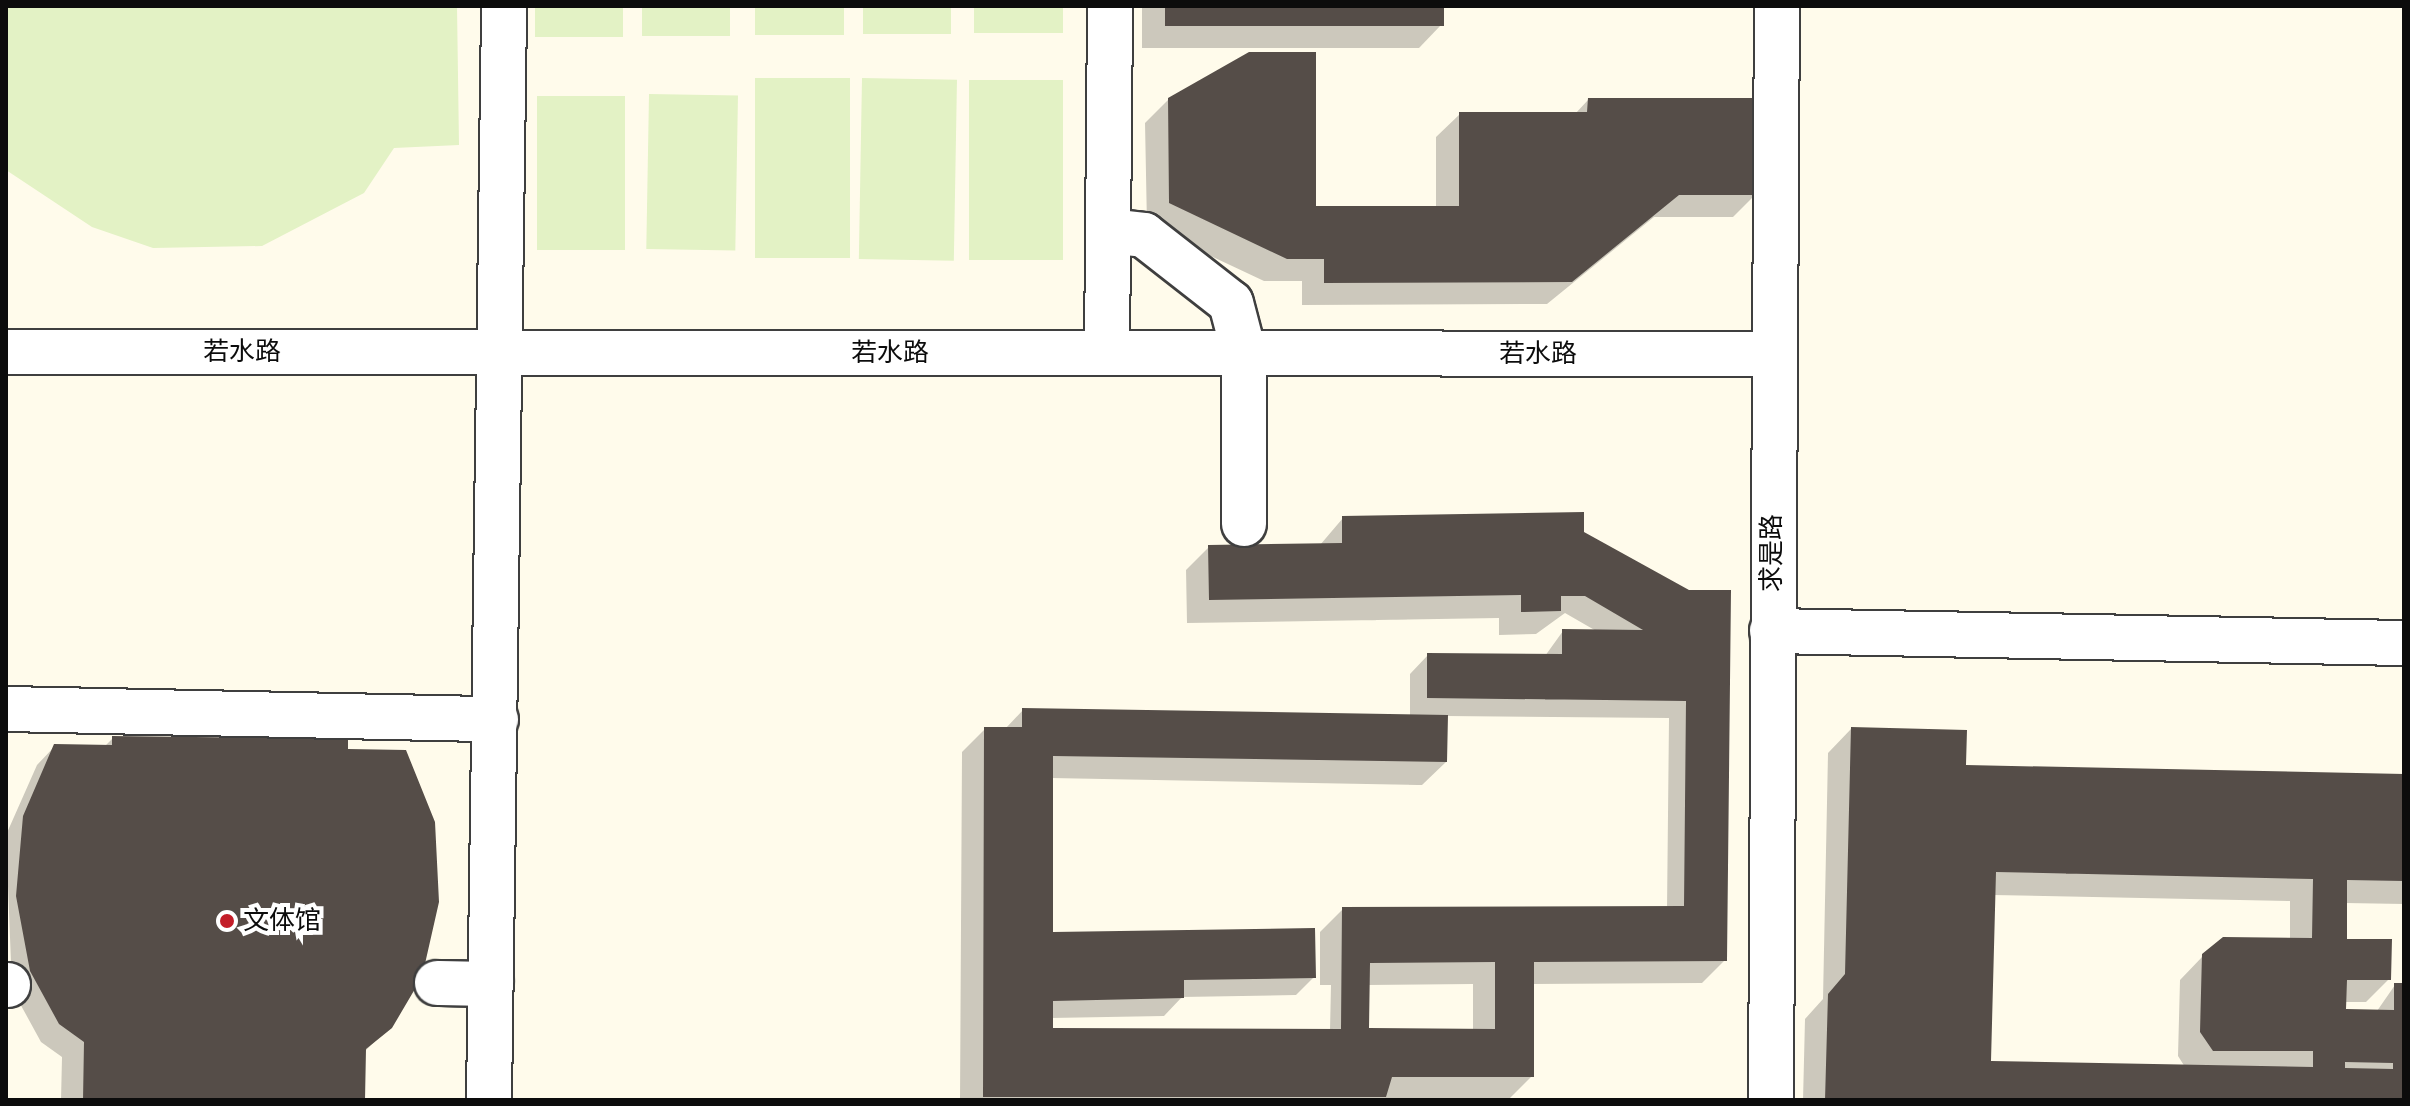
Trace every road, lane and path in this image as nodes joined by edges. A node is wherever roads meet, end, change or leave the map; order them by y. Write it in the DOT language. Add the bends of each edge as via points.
graph roads {
  1 [pos="504,6"];
  2 [pos="1110,6"];
  3 [pos="1777,6"];
  4 [pos="1108,231"];
  5 [pos="6,352"];
  6 [pos="502,353"];
  7 [pos="1107,353"];
  8 [pos="1244,353"];
  9 [pos="1773,354"];
  10 [pos="1244,524"];
  11 [pos="1772,631"];
  12 [pos="2404,643"];
  13 [pos="6,709"];
  14 [pos="496,719"];
  15 [pos="437,983"];
  16 [pos="491,984"];
  17 [pos="489,1100"];
  18 [pos="1771,1100"];
  1 -- 6 [label="lane"];
  2 -- 4 [label="lane"];
  3 -- 9 [label="lane, 求是路"];
  4 -- 7 [label="lane"];
  4 -- 8 [label="lane" via="1144,235 1231,303"];
  5 -- 6 [label="lane, 若水路"];
  6 -- 7 [label="lane, 若水路"];
  6 -- 14 [label="lane"];
  7 -- 8 [label="lane, 若水路"];
  8 -- 9 [label="lane, 若水路"];
  8 -- 10 [label="lane"];
  9 -- 11 [label="lane, 求是路"];
  11 -- 12 [label="lane"];
  11 -- 18 [label="lane, 求是路"];
  13 -- 14 [label="lane"];
  14 -- 16 [label="lane"];
  15 -- 16 [label="lane"];
  16 -- 17 [label="lane"];
}
